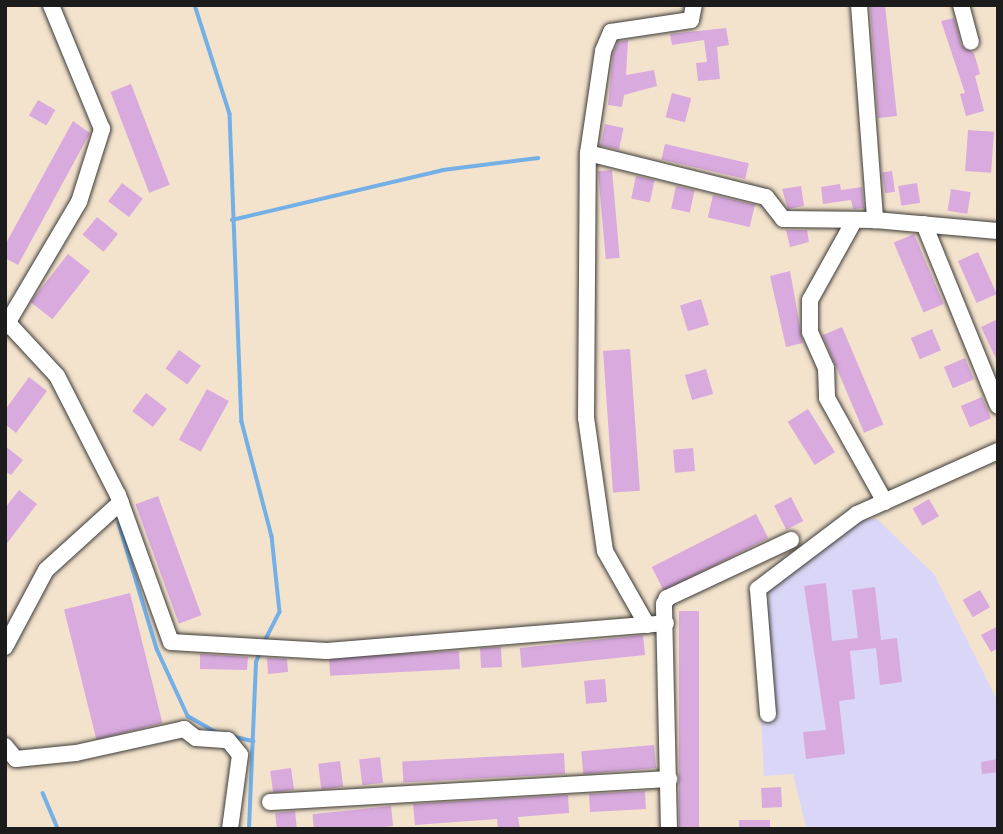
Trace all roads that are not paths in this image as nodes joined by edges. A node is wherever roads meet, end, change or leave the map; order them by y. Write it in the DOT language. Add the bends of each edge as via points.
graph roads {
  1 [pos="51,5"];
  2 [pos="694,5"];
  3 [pos="859,5"];
  4 [pos="961,5"];
  5 [pos="971,42"];
  6 [pos="588,153"];
  7 [pos="854,220"];
  8 [pos="875,220"];
  9 [pos="924,224"];
  10 [pos="998,231"];
  11 [pos="6,325"];
  12 [pos="998,406"];
  13 [pos="998,452"];
  14 [pos="121,502"];
  15 [pos="885,502"];
  16 [pos="791,540"];
  17 [pos="666,623"];
  18 [pos="647,625"];
  19 [pos="5,647"];
  20 [pos="768,714"];
  21 [pos="5,746"];
  22 [pos="668,779"];
  23 [pos="270,802"];
  24 [pos="230,829"];
  25 [pos="669,829"];
  1 -- 11 [label="street" via="102,129 79,202"];
  2 -- 6 [label="street" via="691,20 611,32 603,51"];
  3 -- 8 [label="street"];
  4 -- 5 [label="street"];
  6 -- 7 [label="street" via="766,197 783,219"];
  6 -- 18 [label="street" via="586,418 605,551"];
  7 -- 8 [label="street"];
  7 -- 15 [label="street" via="810,300 810,332 825,369 827,398"];
  8 -- 9 [label="street"];
  9 -- 10 [label="street"];
  9 -- 12 [label="street"];
  11 -- 14 [label="street" via="57,376"];
  13 -- 15 [label="street"];
  14 -- 18 [label="street" via="171,642 327,651"];
  14 -- 19 [label="street" via="46,569"];
  15 -- 20 [label="street" via="857,514 758,589"];
  16 -- 17 [label="street" via="667,598"];
  17 -- 18 [label="street"];
  17 -- 22 [label="street"];
  21 -- 24 [label="street" via="16,759 76,753 184,729 197,738 228,740 240,755"];
  22 -- 23 [label="street"];
  22 -- 25 [label="street"];
}
